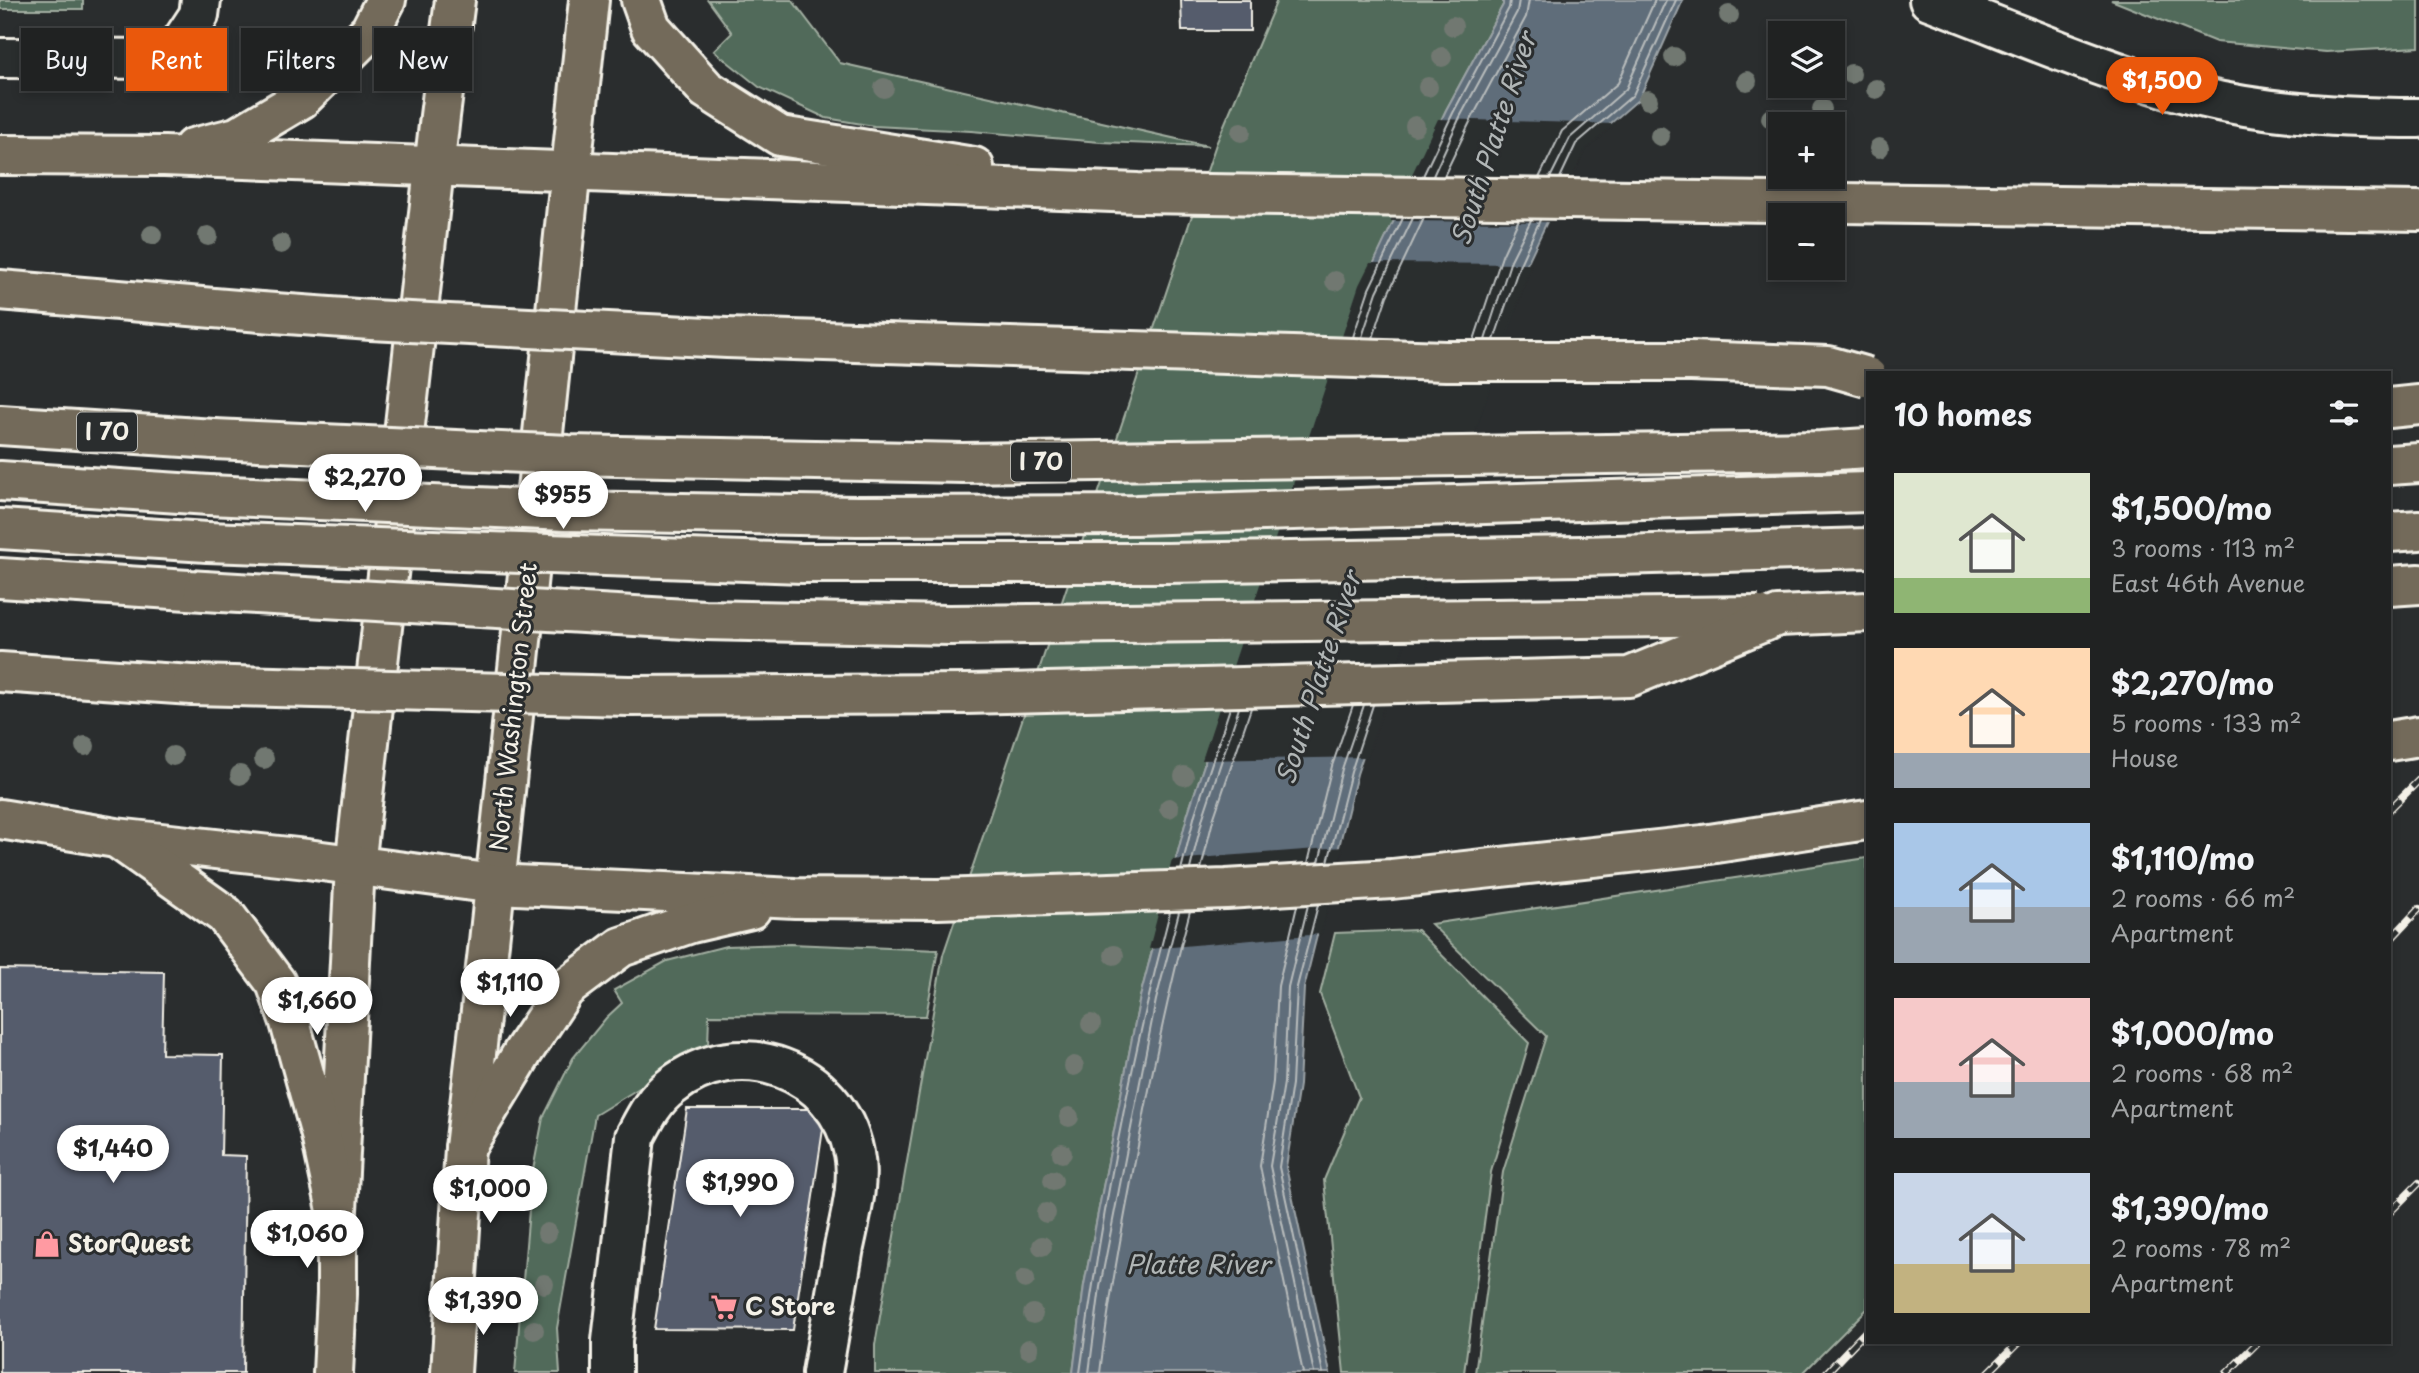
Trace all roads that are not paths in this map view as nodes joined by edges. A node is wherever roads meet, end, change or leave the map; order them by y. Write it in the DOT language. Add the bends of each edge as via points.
graph roads {
  1 [pos="201,0"];
  2 [pos="386,0"];
  3 [pos="456,0"];
  4 [pos="589,0"];
  5 [pos="641,0"];
  6 [pos="1929,0"];
  7 [pos="0,58"];
  8 [pos="2419,118"];
  9 [pos="0,155"];
  10 [pos="164,156"];
  11 [pos="434,168"];
  12 [pos="572,172"];
  13 [pos="1138,193"];
  14 [pos="2419,211"];
  15 [pos="0,290"];
  16 [pos="1866,377"];
  17 [pos="2419,405"];
  18 [pos="2391,408"];
  19 [pos="0,425"];
  20 [pos="1866,448"];
  21 [pos="2419,463"];
  22 [pos="2391,465"];
  23 [pos="0,481"];
  24 [pos="1866,492"];
  25 [pos="0,529"];
  26 [pos="2419,530"];
  27 [pos="2391,532"];
  28 [pos="1866,548"];
  29 [pos="0,578"];
  30 [pos="2419,584"];
  31 [pos="2391,586"];
  32 [pos="1866,612"];
  33 [pos="1779,616"];
  34 [pos="0,672"];
  35 [pos="2419,736"];
  36 [pos="2391,741"];
  37 [pos="0,819"];
  38 [pos="1866,820"];
  39 [pos="116,838"];
  40 [pos="355,866"];
  41 [pos="495,884"];
  42 [pos="795,898"];
  43 [pos="465,1148"];
  44 [pos="337,1210"];
  45 [pos="333,1373"];
  46 [pos="452,1373"];
  47 [pos="612,1373"];
  48 [pos="822,1373"];
  1 -- 7 [label="street" via="199,15 170,59"];
  2 -- 10 [label="main road" via="370,32 301,99 237,136"];
  3 -- 11 [label="main road"];
  4 -- 12 [label="main road, North Washington Street"];
  5 -- 13 [label="main road" via="651,28 706,89 780,136"];
  6 -- 8 [label="street" via="2197,96 2307,114"];
  9 -- 10 [label="main road"];
  10 -- 11 [label="main road"];
  11 -- 12 [label="main road"];
  11 -- 40 [label="main road"];
  12 -- 13 [label="main road"];
  12 -- 41 [label="main road, North Washington Street"];
  13 -- 14 [label="main road"];
  15 -- 16 [label="main road, bridge" via="371,320 768,340 1446,361 1691,361 1828,366"];
  17 -- 18 [label="main road"];
  19 -- 20 [label="main road, I 70, bridge" via="569,455 963,463"];
  21 -- 22 [label="main road"];
  23 -- 24 [label="main road, bridge" via="565,511 885,516 1136,515"];
  25 -- 28 [label="main road, bridge" via="802,563 1209,562"];
  26 -- 27 [label="main road"];
  29 -- 33 [label="main road, bridge" via="704,620 935,624"];
  30 -- 31 [label="main road"];
  32 -- 33 [label="main road"];
  33 -- 34 [label="main road, bridge" via="1629,677 939,694 629,696 192,685"];
  35 -- 36 [label="main road"];
  37 -- 39 [label="main road"];
  38 -- 42 [label="main road" via="1703,845 1405,878 1213,890 938,899"];
  39 -- 40 [label="main road"];
  39 -- 44 [label="main road" via="225,915 276,983 321,1135"];
  40 -- 41 [label="main road"];
  40 -- 44 [label="main road"];
  41 -- 42 [label="main road"];
  41 -- 43 [label="main road, North Washington Street"];
  42 -- 43 [label="main road" via="691,923 621,947 565,989"];
  43 -- 46 [label="main road, North Washington Street"];
  44 -- 45 [label="main road"];
  47 -- 48 [label="street" via="635,1137 649,1109 670,1086 696,1070 735,1060 778,1066 806,1080 830,1102 850,1137 855,1157 854,1194"];
}
